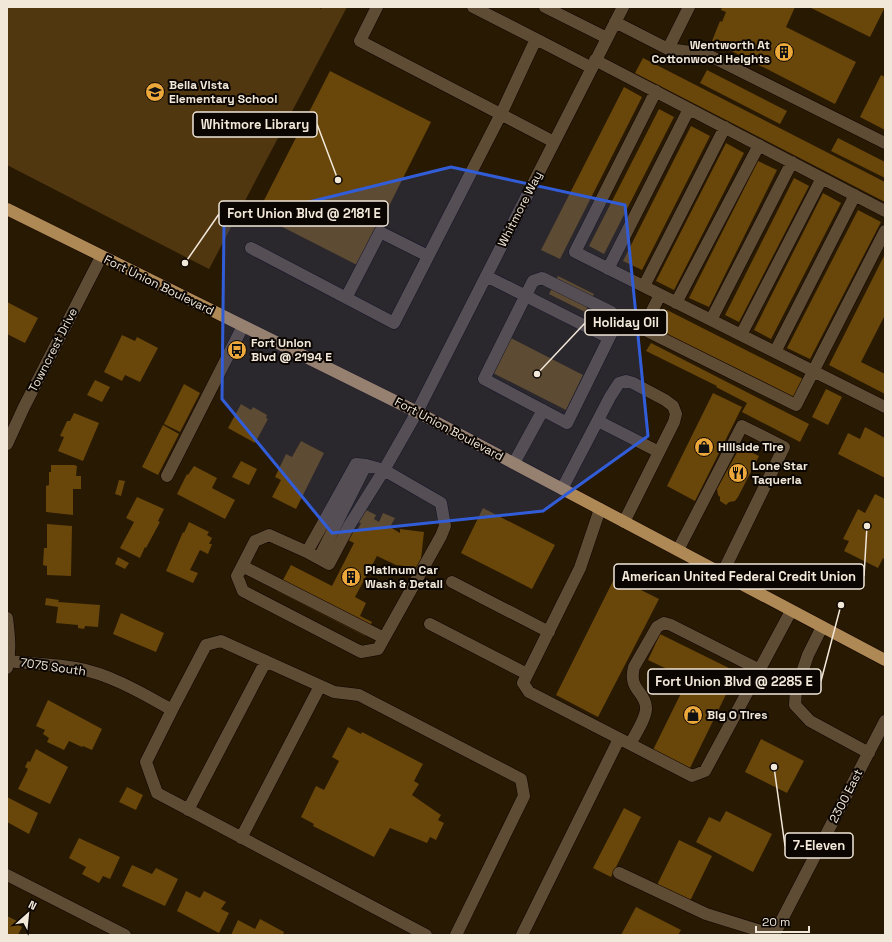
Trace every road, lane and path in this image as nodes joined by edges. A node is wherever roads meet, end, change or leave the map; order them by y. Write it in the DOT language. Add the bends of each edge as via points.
graph roads {
  1 [pos="377,7"];
  2 [pos="473,7"];
  3 [pos="545,7"];
  4 [pos="623,7"];
  5 [pos="689,7"];
  6 [pos="615,22"];
  7 [pos="607,38"];
  8 [pos="536,40"];
  9 [pos="668,49"];
  10 [pos="593,64"];
  11 [pos="656,92"];
  12 [pos="689,109"];
  13 [pos="501,114"];
  14 [pos="725,127"];
  15 [pos="554,142"];
  16 [pos="885,143"];
  17 [pos="759,145"];
  18 [pos="792,162"];
  19 [pos="822,178"];
  20 [pos="855,195"];
  21 [pos="7,209"];
  22 [pos="885,211"];
  23 [pos="885,231"];
  24 [pos="251,248"];
  25 [pos="428,256"];
  26 [pos="101,257"];
  27 [pos="608,269"];
  28 [pos="486,276"];
  29 [pos="644,286"];
  30 [pos="660,295"];
  31 [pos="526,297"];
  32 [pos="346,298"];
  33 [pos="676,303"];
  34 [pos="711,320"];
  35 [pos="243,326"];
  36 [pos="740,335"];
  37 [pos="609,338"];
  38 [pos="775,352"];
  39 [pos="813,371"];
  40 [pos="885,407"];
  41 [pos="542,410"];
  42 [pos="417,412"];
  43 [pos="598,421"];
  44 [pos="7,444"];
  45 [pos="660,452"];
  46 [pos="514,463"];
  47 [pos="366,465"];
  48 [pos="384,470"];
  49 [pos="167,476"];
  50 [pos="562,489"];
  51 [pos="600,509"];
  52 [pos="624,522"];
  53 [pos="678,550"];
  54 [pos="307,552"];
  55 [pos="319,558"];
  56 [pos="242,566"];
  57 [pos="722,574"];
  58 [pos="452,582"];
  59 [pos="791,611"];
  60 [pos="7,618"];
  61 [pos="430,624"];
  62 [pos="822,627"];
  63 [pos="549,632"];
  64 [pos="384,638"];
  65 [pos="885,660"];
  66 [pos="266,661"];
  67 [pos="8,665"];
  68 [pos="760,670"];
  69 [pos="527,674"];
  70 [pos="320,686"];
  71 [pos="172,710"];
  72 [pos="885,721"];
  73 [pos="624,742"];
  74 [pos="869,753"];
  75 [pos="188,810"];
  76 [pos="241,838"];
  77 [pos="619,873"];
  78 [pos="7,876"];
  79 [pos="125,935"];
  80 [pos="426,935"];
  81 [pos="456,935"];
  82 [pos="522,935"];
  83 [pos="774,935"];
  1 -- 13 [label="street" via="360,41"];
  2 -- 8 [label="street"];
  3 -- 7 [label="street"];
  4 -- 6 [label="street, Whitmore Way"];
  5 -- 9 [label="street"];
  6 -- 7 [label="street, Whitmore Way"];
  6 -- 9 [label="street"];
  7 -- 10 [label="street, Whitmore Way"];
  8 -- 10 [label="street"];
  8 -- 13 [label="street"];
  9 -- 16 [label="street" via="706,54"];
  10 -- 11 [label="street"];
  10 -- 15 [label="street, Whitmore Way"];
  11 -- 12 [label="street"];
  11 -- 27 [label="street" via="575,252"];
  12 -- 14 [label="street"];
  12 -- 27 [label="street"];
  13 -- 15 [label="street"];
  13 -- 25 [label="street"];
  14 -- 17 [label="street"];
  14 -- 29 [label="street"];
  15 -- 28 [label="street, Whitmore Way"];
  17 -- 18 [label="street"];
  17 -- 33 [label="street"];
  18 -- 19 [label="street"];
  18 -- 34 [label="street"];
  19 -- 20 [label="street"];
  19 -- 36 [label="street"];
  20 -- 22 [label="street"];
  20 -- 38 [label="street"];
  21 -- 26 [label="main road, Fort Union Boulevard"];
  23 -- 39 [label="street"];
  24 -- 32 [label="street"];
  25 -- 32 [label="street" via="380,232"];
  25 -- 32 [label="street" via="394,323"];
  26 -- 35 [label="main road, Fort Union Boulevard"];
  26 -- 44 [label="street, Towncrest Drive"];
  27 -- 29 [label="street"];
  28 -- 31 [label="street"];
  28 -- 42 [label="street, Whitmore Way"];
  29 -- 30 [label="street"];
  30 -- 33 [label="street"];
  30 -- 39 [label="street" via="643,329 796,405"];
  31 -- 37 [label="street"];
  31 -- 37 [label="street" via="533,281 542,278 611,312 616,325"];
  31 -- 41 [label="street" via="484,379"];
  33 -- 34 [label="street"];
  34 -- 36 [label="street"];
  35 -- 42 [label="main road, Fort Union Boulevard"];
  35 -- 49 [label="street"];
  36 -- 38 [label="street"];
  37 -- 41 [label="street" via="567,423"];
  38 -- 39 [label="street"];
  39 -- 40 [label="street"];
  41 -- 46 [label="street"];
  42 -- 46 [label="main road, Fort Union Boulevard"];
  42 -- 48 [label="street, Whitmore Way"];
  43 -- 45 [label="street"];
  43 -- 45 [label="street" via="619,383 633,383 673,406 676,414 674,422"];
  43 -- 50 [label="street"];
  45 -- 52 [label="street"];
  46 -- 50 [label="main road, Fort Union Boulevard"];
  47 -- 48 [label="street"];
  47 -- 54 [label="street" via="356,464"];
  47 -- 55 [label="street"];
  48 -- 55 [label="street, Whitmore Way" via="329,564"];
  48 -- 64 [label="street" via="440,503 445,526"];
  50 -- 51 [label="main road, Fort Union Boulevard"];
  51 -- 52 [label="main road, Fort Union Boulevard"];
  51 -- 63 [label="street" via="580,568"];
  52 -- 53 [label="main road, Fort Union Boulevard"];
  53 -- 57 [label="main road, Fort Union Boulevard"];
  53 -- 57 [label="street" via="742,426 784,447"];
  54 -- 55 [label="street"];
  54 -- 56 [label="street" via="269,535 255,541"];
  56 -- 64 [label="street"];
  56 -- 64 [label="street" via="237,576 243,591 361,652 378,649"];
  57 -- 59 [label="main road, Fort Union Boulevard"];
  58 -- 63 [label="street"];
  59 -- 62 [label="main road, Fort Union Boulevard"];
  59 -- 68 [label="street"];
  60 -- 67 [label="street"];
  61 -- 69 [label="street"];
  62 -- 65 [label="main road, Fort Union Boulevard"];
  62 -- 74 [label="street" via="808,655 796,690 795,705 810,721"];
  63 -- 69 [label="street"];
  66 -- 70 [label="street"];
  66 -- 71 [label="street" via="221,641 206,645"];
  66 -- 75 [label="street"];
  67 -- 71 [label="street, 7075 South" via="76,668 105,676"];
  68 -- 73 [label="street" via="705,771 692,776"];
  68 -- 73 [label="street" via="664,623 657,627 634,667 633,682 646,705 646,712"];
  69 -- 73 [label="street" via="523,683 529,692"];
  70 -- 76 [label="street"];
  70 -- 81 [label="street" via="334,692 359,695 521,779 524,796"];
  71 -- 75 [label="street" via="146,762 157,793"];
  72 -- 74 [label="street, 2300 East"];
  73 -- 82 [label="street"];
  74 -- 83 [label="street, 2300 East"];
  75 -- 76 [label="street"];
  76 -- 80 [label="street"];
  77 -- 83 [label="street" via="706,914"];
  78 -- 79 [label="street"];
}
